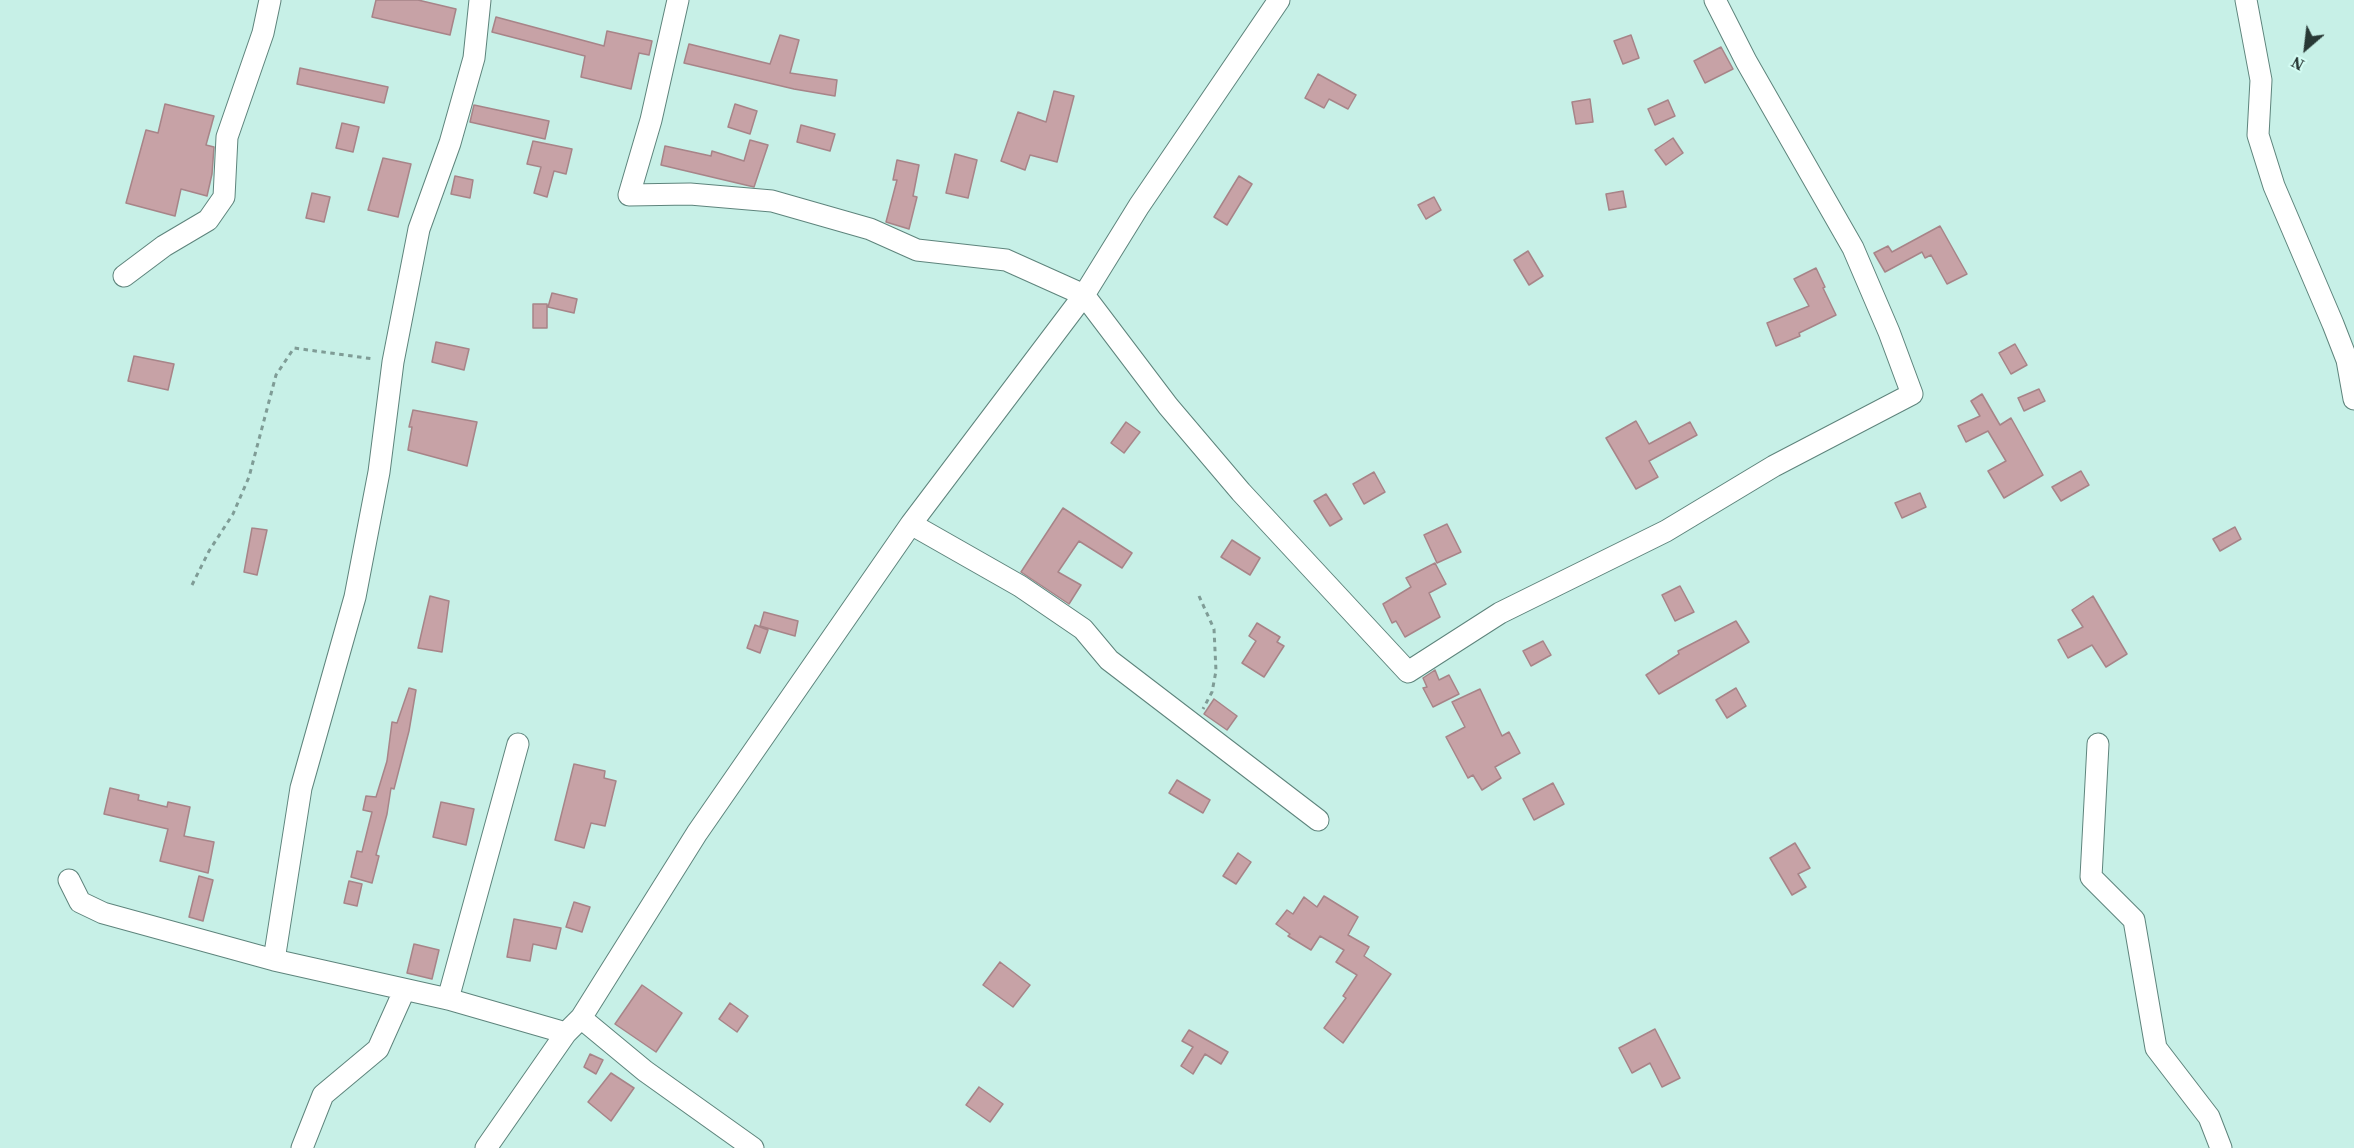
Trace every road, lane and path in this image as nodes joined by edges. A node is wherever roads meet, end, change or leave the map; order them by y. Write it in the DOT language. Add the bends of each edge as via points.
graph roads {
  1 [pos="270,0"];
  2 [pos="480,0"];
  3 [pos="678,0"];
  4 [pos="1280,0"];
  5 [pos="1715,0"];
  6 [pos="2246,0"];
  7 [pos="124,276"];
  8 [pos="1084,296"];
  9 [pos="393,362"];
  10 [pos="2354,399"];
  11 [pos="911,524"];
  12 [pos="192,585"];
  13 [pos="1199,596"];
  14 [pos="1210,737"];
  15 [pos="518,744"];
  16 [pos="2098,744"];
  17 [pos="1318,820"];
  18 [pos="69,880"];
  19 [pos="274,960"];
  20 [pos="404,991"];
  21 [pos="448,999"];
  22 [pos="573,1026"];
  23 [pos="302,1148"];
  24 [pos="486,1148"];
  25 [pos="753,1148"];
  26 [pos="2221,1148"];
  1 -- 7 [label="street" via="263,33 226,136 224,197 208,220"];
  2 -- 9 [label="street" via="474,58 450,143 419,229"];
  3 -- 8 [label="street" via="651,120 629,195 690,194 772,201 870,229 917,250 1006,260"];
  4 -- 8 [label="street" via="1139,206"];
  5 -- 8 [label="street" via="1853,248 1912,394 1774,466 1666,531 1500,613 1408,672 1241,492 1168,406"];
  6 -- 10 [label="street" via="2261,80 2258,135 2274,186 2347,360"];
  8 -- 11 [label="street"];
  9 -- 12 [label="path" via="294,348 276,375 249,477 233,514"];
  9 -- 19 [label="street" via="379,472 355,597 301,788"];
  11 -- 14 [label="street" via="1020,586 1083,629 1109,660"];
  11 -- 22 [label="street" via="697,833"];
  13 -- 14 [label="path" via="1214,629 1216,670 1212,692 1199,716"];
  14 -- 17 [label="street"];
  15 -- 21 [label="street"];
  16 -- 26 [label="street" via="2091,877 2134,920 2156,1048 2209,1117"];
  18 -- 19 [label="street" via="80,902 103,913"];
  19 -- 20 [label="street"];
  20 -- 21 [label="street"];
  20 -- 23 [label="street" via="378,1049 323,1095"];
  21 -- 22 [label="street"];
  22 -- 24 [label="street"];
  22 -- 25 [label="street" via="645,1071"];
}
